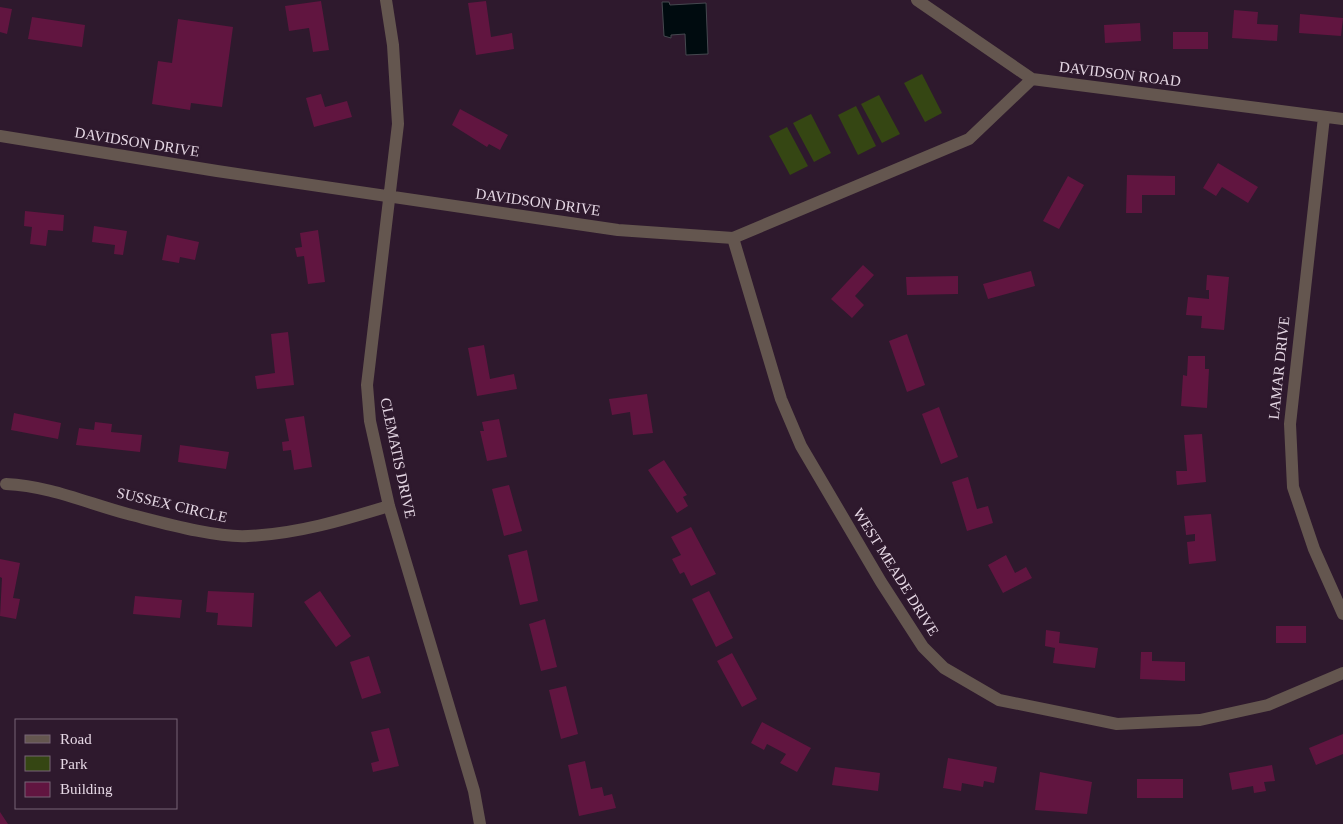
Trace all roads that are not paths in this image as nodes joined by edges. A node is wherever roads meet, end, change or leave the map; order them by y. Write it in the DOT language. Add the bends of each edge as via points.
graph roads {
  1 [pos="386,0"];
  2 [pos="917,0"];
  3 [pos="1032,79"];
  4 [pos="1324,117"];
  5 [pos="1343,119"];
  6 [pos="0,136"];
  7 [pos="389,197"];
  8 [pos="733,238"];
  9 [pos="6,484"];
  10 [pos="389,506"];
  11 [pos="1343,614"];
  12 [pos="1343,673"];
  13 [pos="480,824"];
  1 -- 7 [label="street, CLEMATIS DRIVE" via="393,45 398,124"];
  2 -- 3 [label="street, DAVIDSON ROAD"];
  3 -- 4 [label="street, DAVIDSON ROAD"];
  3 -- 8 [label="street, DAVIDSON DRIVE" via="969,139"];
  4 -- 5 [label="street, DAVIDSON ROAD"];
  4 -- 11 [label="street, LAMAR DRIVE" via="1290,424 1294,487 1314,549"];
  6 -- 7 [label="street, DAVIDSON DRIVE"];
  7 -- 8 [label="street, DAVIDSON DRIVE" via="618,230"];
  7 -- 10 [label="street, CLEMATIS DRIVE" via="367,385 370,421"];
  8 -- 12 [label="street, WEST MEADE DRIVE" via="781,399 800,446 923,647 944,668 999,700 1117,724 1209,718 1268,705"];
  9 -- 10 [label="street, SUSSEX CIRCLE" via="57,491 127,514 196,530 246,537 309,530"];
  10 -- 13 [label="street, CLEMATIS DRIVE" via="474,791"];
}
